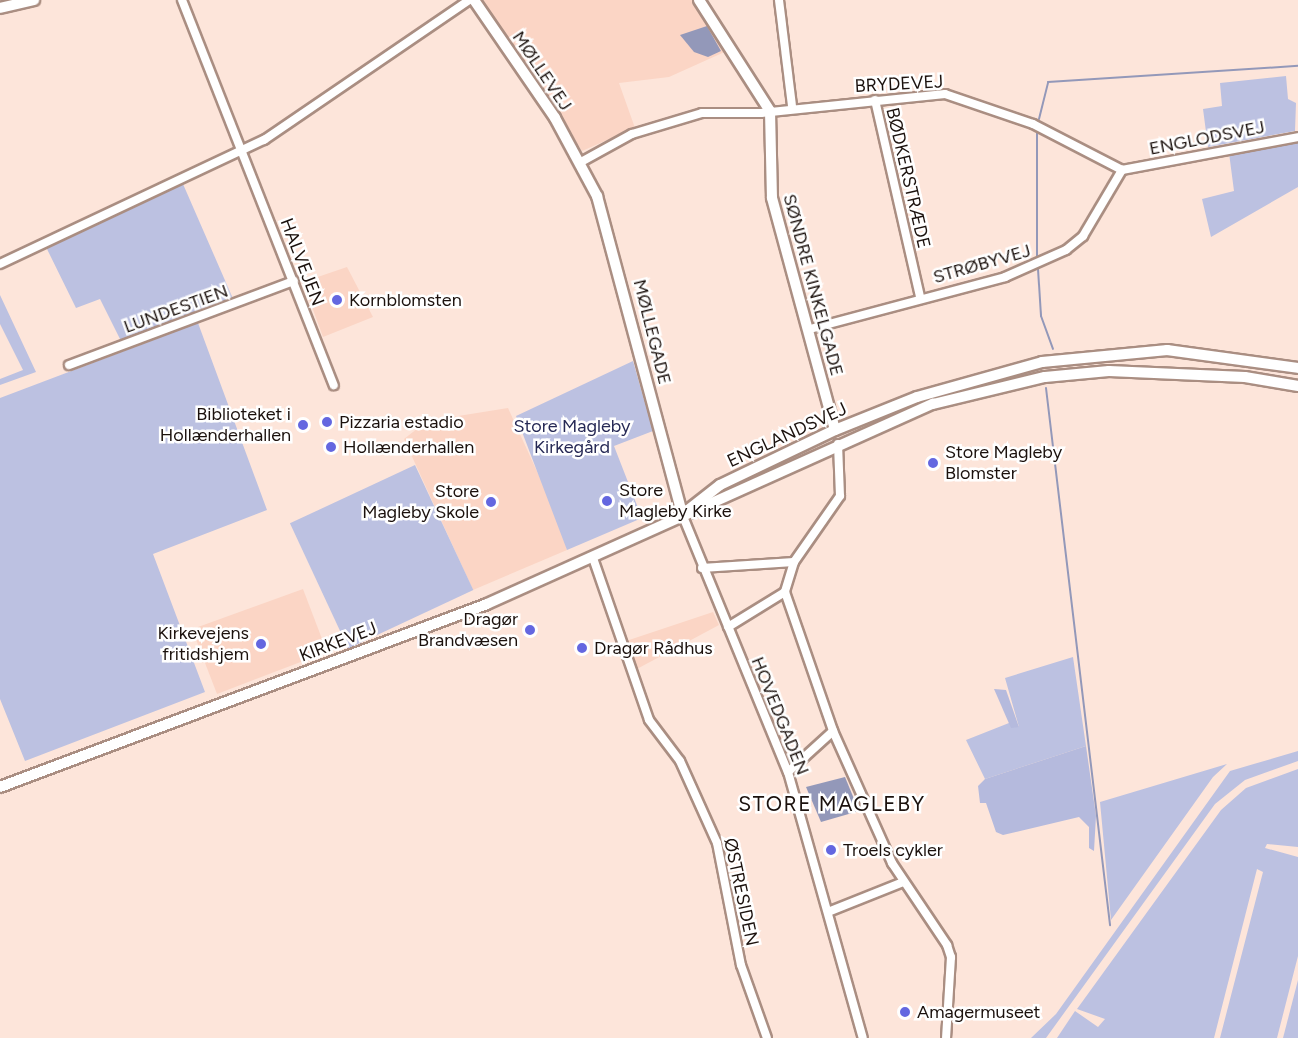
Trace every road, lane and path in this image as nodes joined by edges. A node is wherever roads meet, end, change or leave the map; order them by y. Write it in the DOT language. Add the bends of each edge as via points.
graph roads {
  1 [pos="34,0"];
  2 [pos="182,0"];
  3 [pos="469,0"];
  4 [pos="474,0"];
  5 [pos="699,0"];
  6 [pos="779,0"];
  7 [pos="0,8"];
  8 [pos="875,100"];
  9 [pos="792,106"];
  10 [pos="770,111"];
  11 [pos="1298,137"];
  12 [pos="242,151"];
  13 [pos="581,162"];
  14 [pos="1122,170"];
  15 [pos="0,264"];
  16 [pos="294,281"];
  17 [pos="920,297"];
  18 [pos="810,330"];
  19 [pos="69,365"];
  20 [pos="1298,368"];
  21 [pos="334,385"];
  22 [pos="1298,386"];
  23 [pos="835,430"];
  24 [pos="838,442"];
  25 [pos="682,514"];
  26 [pos="592,558"];
  27 [pos="794,562"];
  28 [pos="702,568"];
  29 [pos="785,592"];
  30 [pos="729,627"];
  31 [pos="833,731"];
  32 [pos="788,772"];
  33 [pos="0,787"];
  34 [pos="903,882"];
  35 [pos="828,912"];
  36 [pos="767,1038"];
  37 [pos="863,1038"];
  38 [pos="946,1038"];
  1 -- 7 [label="main road"];
  2 -- 12 [label="street, HALVEJEN"];
  3 -- 12 [label="street"];
  4 -- 13 [label="main road, MØLLEVEJ"];
  5 -- 10 [label="main road"];
  6 -- 9 [label="street"];
  8 -- 9 [label="street, BRYDEVEJ"];
  8 -- 14 [label="street, BRYDEVEJ" via="945,94 965,98 1034,124"];
  8 -- 17 [label="street, BØDKERSTRÆDE"];
  9 -- 10 [label="street, BRYDEVEJ"];
  10 -- 13 [label="street, BRYDEVEJ" via="686,117 632,134"];
  10 -- 18 [label="main road, SØNDRE KINKELGADE" via="772,198"];
  11 -- 14 [label="street, ENGLODSVEJ"];
  12 -- 15 [label="street"];
  12 -- 16 [label="street, HALVEJEN"];
  13 -- 25 [label="main road, MØLLEGADE" via="611,238"];
  14 -- 17 [label="street, STRØBYVEJ" via="1083,236 1066,250 1005,277"];
  16 -- 19 [label="street, LUNDESTIEN"];
  16 -- 21 [label="street, HALVEJEN"];
  17 -- 18 [label="street, STRØBYVEJ"];
  18 -- 23 [label="main road, SØNDRE KINKELGADE"];
  20 -- 23 [label="main road, ENGLANDSVEJ" via="1167,350 1083,356 978,378"];
  22 -- 24 [label="main road, ENGLANDSVEJ" via="1165,372 1045,377 933,404"];
  23 -- 25 [label="main road, ENGLANDSVEJ" via="720,485"];
  24 -- 25 [label="main road, ENGLANDSVEJ" via="701,511"];
  24 -- 27 [label="street" via="840,496"];
  25 -- 26 [label="main road, KIRKEVEJ"];
  25 -- 28 [label="street, HOVEDGADEN"];
  26 -- 33 [label="main road, KIRKEVEJ" via="487,604"];
  26 -- 36 [label="street, ØSTRESIDEN" via="649,720 680,760 717,843 741,965"];
  27 -- 28 [label="street"];
  27 -- 29 [label="street"];
  28 -- 30 [label="street, HOVEDGADEN"];
  29 -- 30 [label="street"];
  29 -- 31 [label="street"];
  30 -- 32 [label="street, HOVEDGADEN"];
  31 -- 32 [label="street"];
  31 -- 34 [label="street"];
  32 -- 35 [label="street, HOVEDGADEN"];
  34 -- 35 [label="street"];
  34 -- 38 [label="street" via="951,957"];
  35 -- 37 [label="street, HOVEDGADEN"];
}
